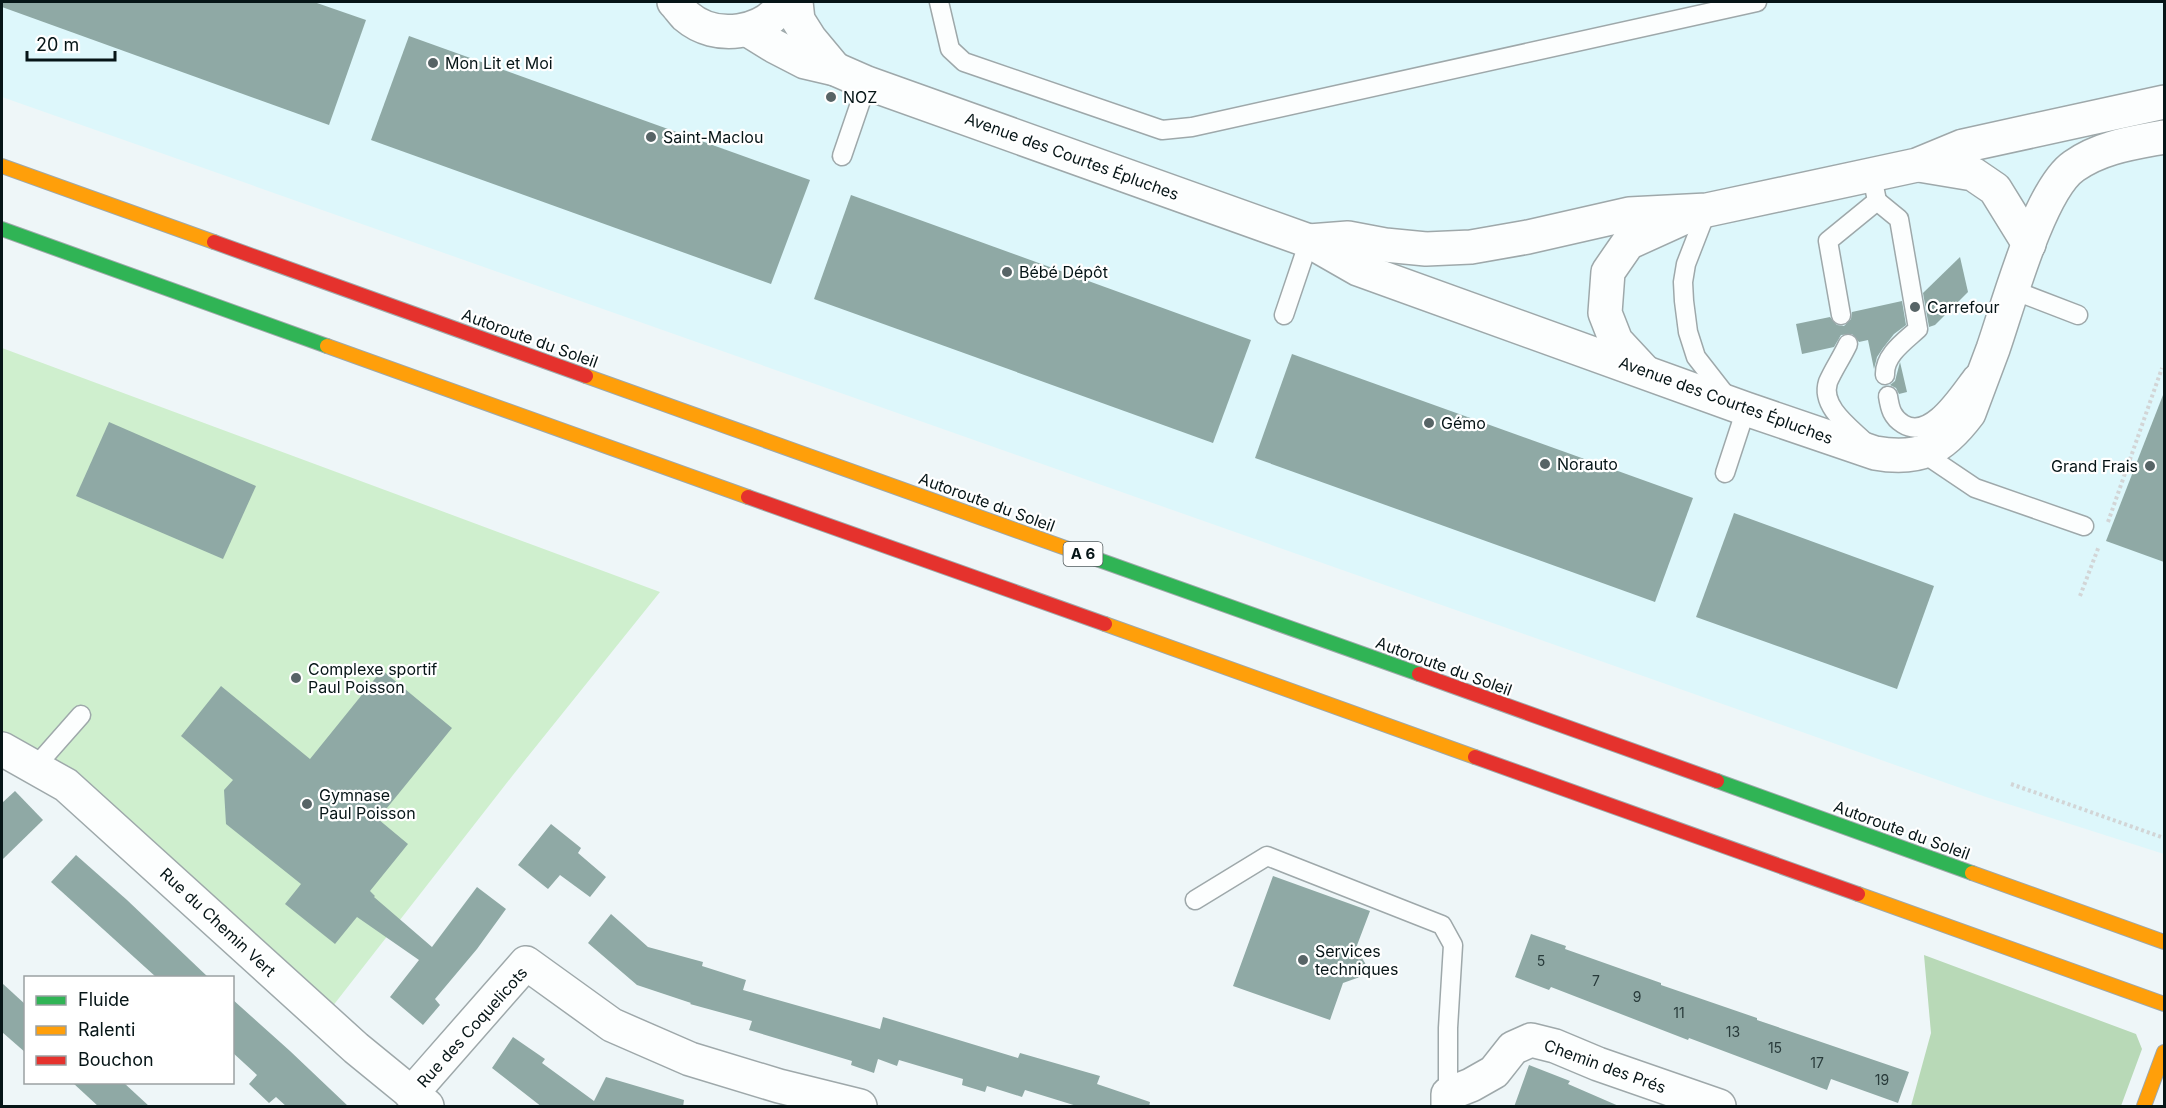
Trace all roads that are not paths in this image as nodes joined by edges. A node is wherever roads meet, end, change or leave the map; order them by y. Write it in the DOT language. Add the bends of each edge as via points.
graph roads {
  1 [pos="674,2"];
  2 [pos="785,2"];
  3 [pos="796,2"];
  4 [pos="939,2"];
  5 [pos="1757,2"];
  6 [pos="748,30"];
  7 [pos="835,69"];
  8 [pos="867,83"];
  9 [pos="2164,102"];
  10 [pos="2164,137"];
  11 [pos="842,156"];
  12 [pos="1917,165"];
  13 [pos="2,166"];
  14 [pos="1874,188"];
  15 [pos="1707,210"];
  16 [pos="2,229"];
  17 [pos="1309,241"];
  18 [pos="2029,244"];
  19 [pos="2013,290"];
  20 [pos="1284,315"];
  21 [pos="1841,315"];
  22 [pos="2078,315"];
  23 [pos="1848,344"];
  24 [pos="1992,351"];
  25 [pos="1644,371"];
  26 [pos="1885,375"];
  27 [pos="1888,396"];
  28 [pos="1739,407"];
  29 [pos="1875,453"];
  30 [pos="1923,453"];
  31 [pos="1725,473"];
  32 [pos="2084,526"];
  33 [pos="81,715"];
  34 [pos="2,749"];
  35 [pos="36,766"];
  36 [pos="1195,900"];
  37 [pos="2164,942"];
  38 [pos="2164,1004"];
  39 [pos="2164,1052"];
  40 [pos="419,1100"];
  41 [pos="1448,1100"];
  42 [pos="860,1107"];
  43 [pos="1719,1107"];
  44 [pos="2145,1107"];
  1 -- 6 [label="street" via="705,28"];
  2 -- 6 [label="street" via="769,20"];
  3 -- 7 [label="street, Avenue des Courtes Épluches" via="798,20"];
  4 -- 5 [label="lane" via="950,49 964,62 1162,130 1192,127"];
  6 -- 7 [label="street, Avenue des Courtes Épluches" via="805,62"];
  7 -- 8 [label="street, Avenue des Courtes Épluches"];
  8 -- 11 [label="lane"];
  8 -- 17 [label="street, Avenue des Courtes Épluches"];
  9 -- 12 [label="street, Avenue des Courtes Épluches" via="1963,146"];
  10 -- 18 [label="street, Avenue des Courtes Épluches" via="2107,148 2073,167 2057,182"];
  12 -- 14 [label="street, Avenue des Courtes Épluches"];
  12 -- 18 [label="street, Avenue des Courtes Épluches" via="1972,174 1995,189"];
  13 -- 37 [label="main road, Autoroute du Soleil / A 6"];
  14 -- 15 [label="street, Avenue des Courtes Épluches"];
  14 -- 21 [label="lane" via="1828,241"];
  14 -- 26 [label="lane" via="1899,219 1918,329 1887,361"];
  15 -- 17 [label="street, Avenue des Courtes Épluches" via="1629,214 1471,247 1426,249 1348,238"];
  15 -- 25 [label="street" via="1628,243 1608,272 1605,313 1616,341"];
  15 -- 28 [label="lane" via="1683,282 1688,332 1696,357"];
  16 -- 38 [label="main road"];
  17 -- 20 [label="lane"];
  17 -- 25 [label="street, Avenue des Courtes Épluches" via="1358,269"];
  18 -- 19 [label="street, Avenue des Courtes Épluches"];
  19 -- 22 [label="lane"];
  19 -- 24 [label="street, Avenue des Courtes Épluches"];
  23 -- 29 [label="lane" via="1828,382 1828,396 1832,409"];
  24 -- 27 [label="lane" via="1941,414 1917,429 1894,418"];
  24 -- 30 [label="street, Avenue des Courtes Épluches" via="1969,413 1954,432"];
  25 -- 28 [label="street, Avenue des Courtes Épluches"];
  28 -- 29 [label="street, Avenue des Courtes Épluches"];
  28 -- 31 [label="lane"];
  29 -- 30 [label="street, Avenue des Courtes Épluches"];
  30 -- 32 [label="lane" via="1976,488"];
  33 -- 35 [label="lane"];
  34 -- 35 [label="street, Rue du Chemin Vert"];
  35 -- 40 [label="street, Rue du Chemin Vert" via="66,785 356,1048"];
  36 -- 41 [label="lane" via="1267,856 1442,925 1453,945"];
  39 -- 44 [label="main road"];
  40 -- 42 [label="street, Rue des Coquelicots" via="526,963 612,1025 690,1059"];
  41 -- 43 [label="street, Chemin des Prés" via="1494,1072 1513,1048 1531,1040"];
}
